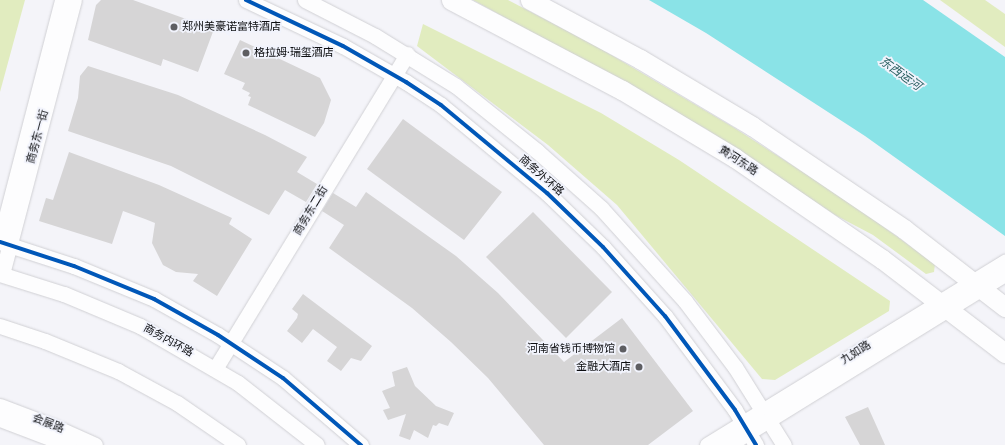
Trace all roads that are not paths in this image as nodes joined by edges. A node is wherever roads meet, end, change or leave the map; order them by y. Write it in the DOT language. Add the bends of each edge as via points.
graph roads {
  1 [pos="62,0"];
  2 [pos="74,0"];
  3 [pos="246,0"];
  4 [pos="305,0"];
  5 [pos="451,0"];
  6 [pos="530,0"];
  7 [pos="402,51"];
  8 [pos="390,72"];
  9 [pos="3,242"];
  10 [pos="1005,262"];
  11 [pos="1,274"];
  12 [pos="1005,274"];
  13 [pos="977,285"];
  14 [pos="944,306"];
  15 [pos="1005,307"];
  16 [pos="0,326"];
  17 [pos="226,340"];
  18 [pos="1005,353"];
  19 [pos="211,366"];
  20 [pos="0,406"];
  21 [pos="766,415"];
  22 [pos="0,418"];
  23 [pos="749,433"];
  24 [pos="68,445"];
  25 [pos="95,445"];
  26 [pos="238,445"];
  27 [pos="316,445"];
  28 [pos="360,445"];
  29 [pos="707,445"];
  30 [pos="728,445"];
  31 [pos="784,445"];
  1 -- 9 [label="street, 商务东一街"];
  2 -- 9 [label="street, 商务东一街"];
  3 -- 8 [label="street, 商务外环路" via="343,46"];
  4 -- 7 [label="street, 商务外环路"];
  5 -- 14 [label="main road, 黄河东路" via="622,90 735,158 853,238"];
  6 -- 13 [label="main road" via="640,59 752,126 874,208"];
  7 -- 8 [label="street, 商务东二街"];
  7 -- 21 [label="street, 商务外环路" via="462,90 537,151 600,208 685,301"];
  8 -- 17 [label="street, 商务东二街"];
  8 -- 23 [label="street, 商务外环路" via="463,123 583,226 665,316"];
  9 -- 11 [label="street, 商务东一街"];
  9 -- 17 [label="street" via="74,266 154,299"];
  10 -- 13 [label="street, 九如路"];
  11 -- 19 [label="street, 商务内环路" via="64,294 140,326"];
  12 -- 13 [label="street, 九如路"];
  13 -- 14 [label="street, 九如路"];
  13 -- 15 [label="main road"];
  14 -- 18 [label="main road, 黄河东路"];
  14 -- 21 [label="street, 九如路"];
  16 -- 26 [label="street" via="45,341 118,371 177,404"];
  17 -- 19 [label="street, 商务东二街"];
  17 -- 28 [label="street" via="283,378"];
  19 -- 27 [label="street, 商务内环路" via="265,402"];
  20 -- 25 [label="street, 会展路" via="54,426"];
  21 -- 23 [label="street, 九如路"];
  21 -- 31 [label="street, 商务外环路"];
  22 -- 24 [label="street, 会展路"];
  23 -- 29 [label="street, 九如路"];
  23 -- 30 [label="street, 九如路"];
}
